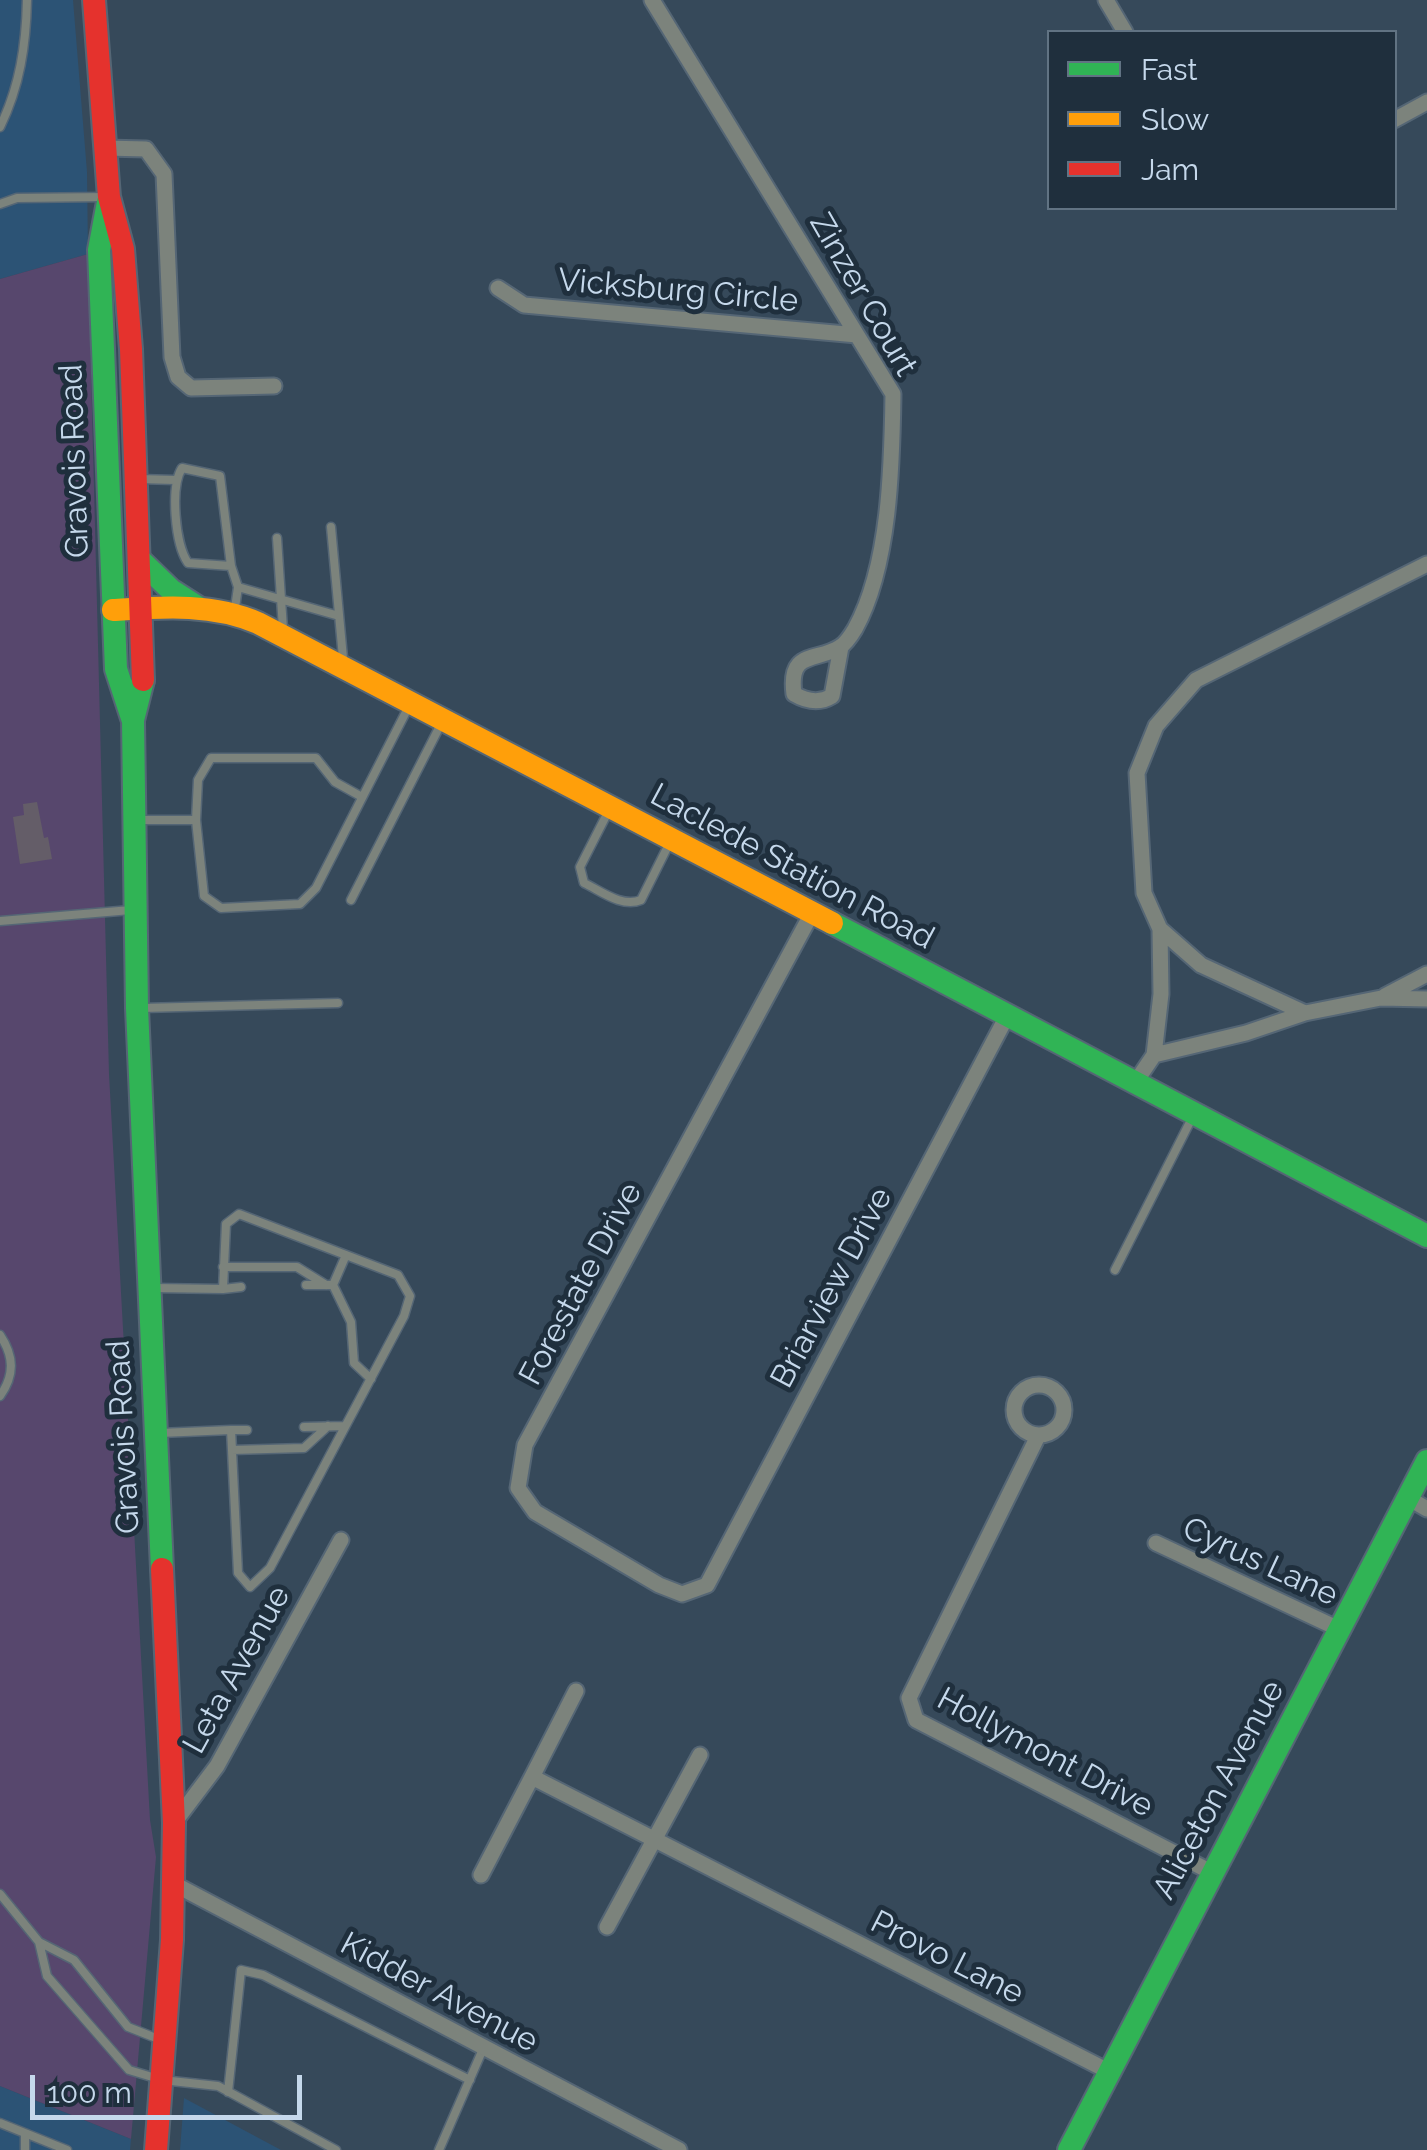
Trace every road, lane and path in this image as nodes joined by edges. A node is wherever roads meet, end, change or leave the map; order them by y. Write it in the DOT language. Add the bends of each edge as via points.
graph roads {
  1 [pos="28,0"];
  2 [pos="94,0"];
  3 [pos="652,0"];
  4 [pos="1106,0"];
  5 [pos="1124,30"];
  6 [pos="1427,102"];
  7 [pos="1397,118"];
  8 [pos="0,126"];
  9 [pos="104,148"];
  10 [pos="109,198"];
  11 [pos="0,203"];
  12 [pos="498,288"];
  13 [pos="858,334"];
  14 [pos="274,386"];
  15 [pos="137,478"];
  16 [pos="175,480"];
  17 [pos="331,527"];
  18 [pos="277,538"];
  19 [pos="141,561"];
  20 [pos="1427,564"];
  21 [pos="231,566"];
  22 [pos="238,587"];
  23 [pos="282,602"];
  24 [pos="198,608"];
  25 [pos="143,609"];
  26 [pos="113,610"];
  27 [pos="234,614"];
  28 [pos="339,616"];
  29 [pos="284,634"];
  30 [pos="841,647"];
  31 [pos="344,667"];
  32 [pos="411,703"];
  33 [pos="133,720"];
  34 [pos="443,720"];
  35 [pos="362,796"];
  36 [pos="610,808"];
  37 [pos="134,820"];
  38 [pos="196,820"];
  39 [pos="671,840"];
  40 [pos="351,900"];
  41 [pos="135,910"];
  42 [pos="812,913"];
  43 [pos="0,920"];
  44 [pos="1160,929"];
  45 [pos="1427,974"];
  46 [pos="1381,998"];
  47 [pos="1427,1000"];
  48 [pos="338,1003"];
  49 [pos="137,1008"];
  50 [pos="1305,1014"];
  51 [pos="1006,1016"];
  52 [pos="1154,1056"];
  53 [pos="1135,1083"];
  54 [pos="1194,1114"];
  55 [pos="1427,1236"];
  56 [pos="346,1255"];
  57 [pos="223,1267"];
  58 [pos="1114,1270"];
  59 [pos="306,1285"];
  60 [pos="329,1285"];
  61 [pos="150,1288"];
  62 [pos="241,1288"];
  63 [pos="223,1289"];
  64 [pos="0,1335"];
  65 [pos="371,1379"];
  66 [pos="0,1396"];
  67 [pos="328,1426"];
  68 [pos="345,1426"];
  69 [pos="304,1427"];
  70 [pos="231,1430"];
  71 [pos="247,1430"];
  72 [pos="155,1434"];
  73 [pos="1038,1436"];
  74 [pos="232,1450"];
  75 [pos="1427,1462"];
  76 [pos="1417,1503"];
  77 [pos="341,1540"];
  78 [pos="1156,1543"];
  79 [pos="707,1585"];
  80 [pos="1341,1630"];
  81 [pos="576,1692"];
  82 [pos="700,1755"];
  83 [pos="532,1776"];
  84 [pos="174,1823"];
  85 [pos="653,1840"];
  86 [pos="1211,1872"];
  87 [pos="480,1875"];
  88 [pos="174,1884"];
  89 [pos="0,1894"];
  90 [pos="606,1927"];
  91 [pos="39,1942"];
  92 [pos="165,2042"];
  93 [pos="484,2047"];
  94 [pos="1110,2072"];
  95 [pos="162,2080"];
  96 [pos="470,2080"];
  97 [pos="228,2092"];
  98 [pos="0,2123"];
  99 [pos="25,2135"];
  100 [pos="25,2150"];
  101 [pos="68,2150"];
  102 [pos="156,2150"];
  103 [pos="336,2150"];
  104 [pos="439,2150"];
  105 [pos="680,2150"];
  106 [pos="1069,2150"];
  1 -- 8 [label="lane" via="22,60"];
  2 -- 9 [label="main road, Gravois Road"];
  3 -- 13 [label="street, Zinzer Court"];
  4 -- 5 [label="street"];
  6 -- 7 [label="street"];
  9 -- 10 [label="main road, Gravois Road"];
  9 -- 14 [label="street" via="146,149 164,174 178,377 191,388"];
  10 -- 11 [label="lane"];
  10 -- 15 [label="main road, Gravois Road" via="123,250"];
  10 -- 26 [label="main road, Gravois Road" via="98,250"];
  12 -- 13 [label="street, Vicksburg Circle" via="524,305"];
  13 -- 30 [label="street, Zinzer Court" via="893,394 892,470 870,591"];
  15 -- 16 [label="lane"];
  15 -- 19 [label="main road, Gravois Road"];
  16 -- 21 [label="lane" via="180,551 188,563"];
  16 -- 21 [label="lane" via="182,468 220,476"];
  17 -- 28 [label="lane"];
  18 -- 23 [label="lane"];
  19 -- 24 [label="main road"];
  19 -- 25 [label="main road, Gravois Road"];
  20 -- 44 [label="street" via="1196,680 1156,726 1137,773 1144,893"];
  21 -- 22 [label="lane"];
  22 -- 23 [label="lane"];
  22 -- 27 [label="lane"];
  23 -- 28 [label="lane"];
  23 -- 29 [label="lane"];
  24 -- 25 [label="main road, Laclede Station Road"];
  24 -- 27 [label="main road, Laclede Station Road"];
  25 -- 26 [label="main road, Laclede Station Road"];
  25 -- 33 [label="main road, Gravois Road" via="145,672"];
  26 -- 33 [label="main road, Gravois Road" via="116,669"];
  27 -- 29 [label="main road, Laclede Station Road"];
  28 -- 31 [label="lane"];
  29 -- 31 [label="main road, Laclede Station Road"];
  31 -- 32 [label="main road, Laclede Station Road"];
  32 -- 34 [label="main road, Laclede Station Road"];
  32 -- 35 [label="lane"];
  33 -- 37 [label="main road, Gravois Road"];
  34 -- 36 [label="main road, Laclede Station Road"];
  34 -- 40 [label="lane"];
  35 -- 38 [label="lane" via="335,782 316,758 210,758 198,780"];
  35 -- 38 [label="lane" via="316,888 300,904 221,908 204,896"];
  36 -- 39 [label="main road, Laclede Station Road"];
  36 -- 39 [label="lane" via="580,867 584,883 624,902 641,900"];
  37 -- 38 [label="lane"];
  37 -- 41 [label="main road, Gravois Road"];
  39 -- 42 [label="main road, Laclede Station Road"];
  41 -- 43 [label="lane"];
  41 -- 49 [label="main road, Gravois Road"];
  42 -- 51 [label="main road, Laclede Station Road"];
  42 -- 79 [label="street, Forestate Drive" via="519,1467 518,1488 535,1512 659,1585 682,1594"];
  44 -- 50 [label="street" via="1200,965"];
  44 -- 52 [label="street"];
  45 -- 46 [label="street"];
  46 -- 47 [label="street"];
  46 -- 50 [label="street"];
  48 -- 49 [label="lane"];
  49 -- 61 [label="main road, Gravois Road"];
  50 -- 52 [label="street"];
  51 -- 53 [label="main road, Laclede Station Road"];
  51 -- 79 [label="street, Briarview Drive"];
  52 -- 53 [label="street"];
  53 -- 54 [label="main road, Laclede Station Road"];
  54 -- 55 [label="main road, Laclede Station Road"];
  54 -- 58 [label="lane"];
  56 -- 57 [label="lane" via="239,1214 226,1224"];
  56 -- 60 [label="lane"];
  56 -- 65 [label="lane" via="398,1275 410,1296"];
  57 -- 60 [label="lane" via="297,1267"];
  57 -- 63 [label="lane"];
  59 -- 60 [label="lane"];
  60 -- 65 [label="lane" via="352,1322 354,1363"];
  61 -- 63 [label="lane"];
  61 -- 72 [label="main road, Gravois Road"];
  62 -- 63 [label="lane"];
  64 -- 66 [label="lane" via="12,1360"];
  65 -- 68 [label="lane"];
  67 -- 68 [label="lane"];
  67 -- 69 [label="lane"];
  67 -- 74 [label="lane" via="304,1448"];
  68 -- 74 [label="lane" via="270,1568 250,1587 238,1573"];
  70 -- 71 [label="lane"];
  70 -- 72 [label="lane"];
  70 -- 74 [label="lane"];
  72 -- 84 [label="main road, Gravois Road"];
  73 -- 86 [label="street, Hollymont Drive" via="910,1698 916,1720"];
  75 -- 76 [label="main road, Aliceton Avenue"];
  76 -- 80 [label="main road, Aliceton Avenue"];
  77 -- 84 [label="street, Leta Avenue" via="218,1766"];
  78 -- 80 [label="street, Cyrus Lane"];
  80 -- 86 [label="main road, Aliceton Avenue"];
  81 -- 83 [label="street"];
  82 -- 85 [label="street"];
  83 -- 85 [label="street, Provo Lane"];
  83 -- 87 [label="street"];
  84 -- 88 [label="main road, Gravois Road"];
  85 -- 90 [label="street"];
  85 -- 94 [label="street, Provo Lane"];
  86 -- 94 [label="main road, Aliceton Avenue"];
  88 -- 92 [label="main road, Gravois Road"];
  88 -- 93 [label="street, Kidder Avenue"];
  89 -- 91 [label="lane"];
  91 -- 92 [label="lane" via="74,1960 128,2027"];
  91 -- 95 [label="lane" via="46,1976 119,2061"];
  92 -- 95 [label="main road, Gravois Road"];
  93 -- 96 [label="lane"];
  93 -- 105 [label="street, Kidder Avenue"];
  94 -- 106 [label="main road, Aliceton Avenue"];
  95 -- 97 [label="lane"];
  95 -- 102 [label="main road, Gravois Road"];
  96 -- 97 [label="lane" via="263,1975 241,1970"];
  96 -- 104 [label="lane"];
  97 -- 103 [label="lane"];
  98 -- 99 [label="lane"];
  99 -- 100 [label="lane"];
  99 -- 101 [label="lane"];
}
